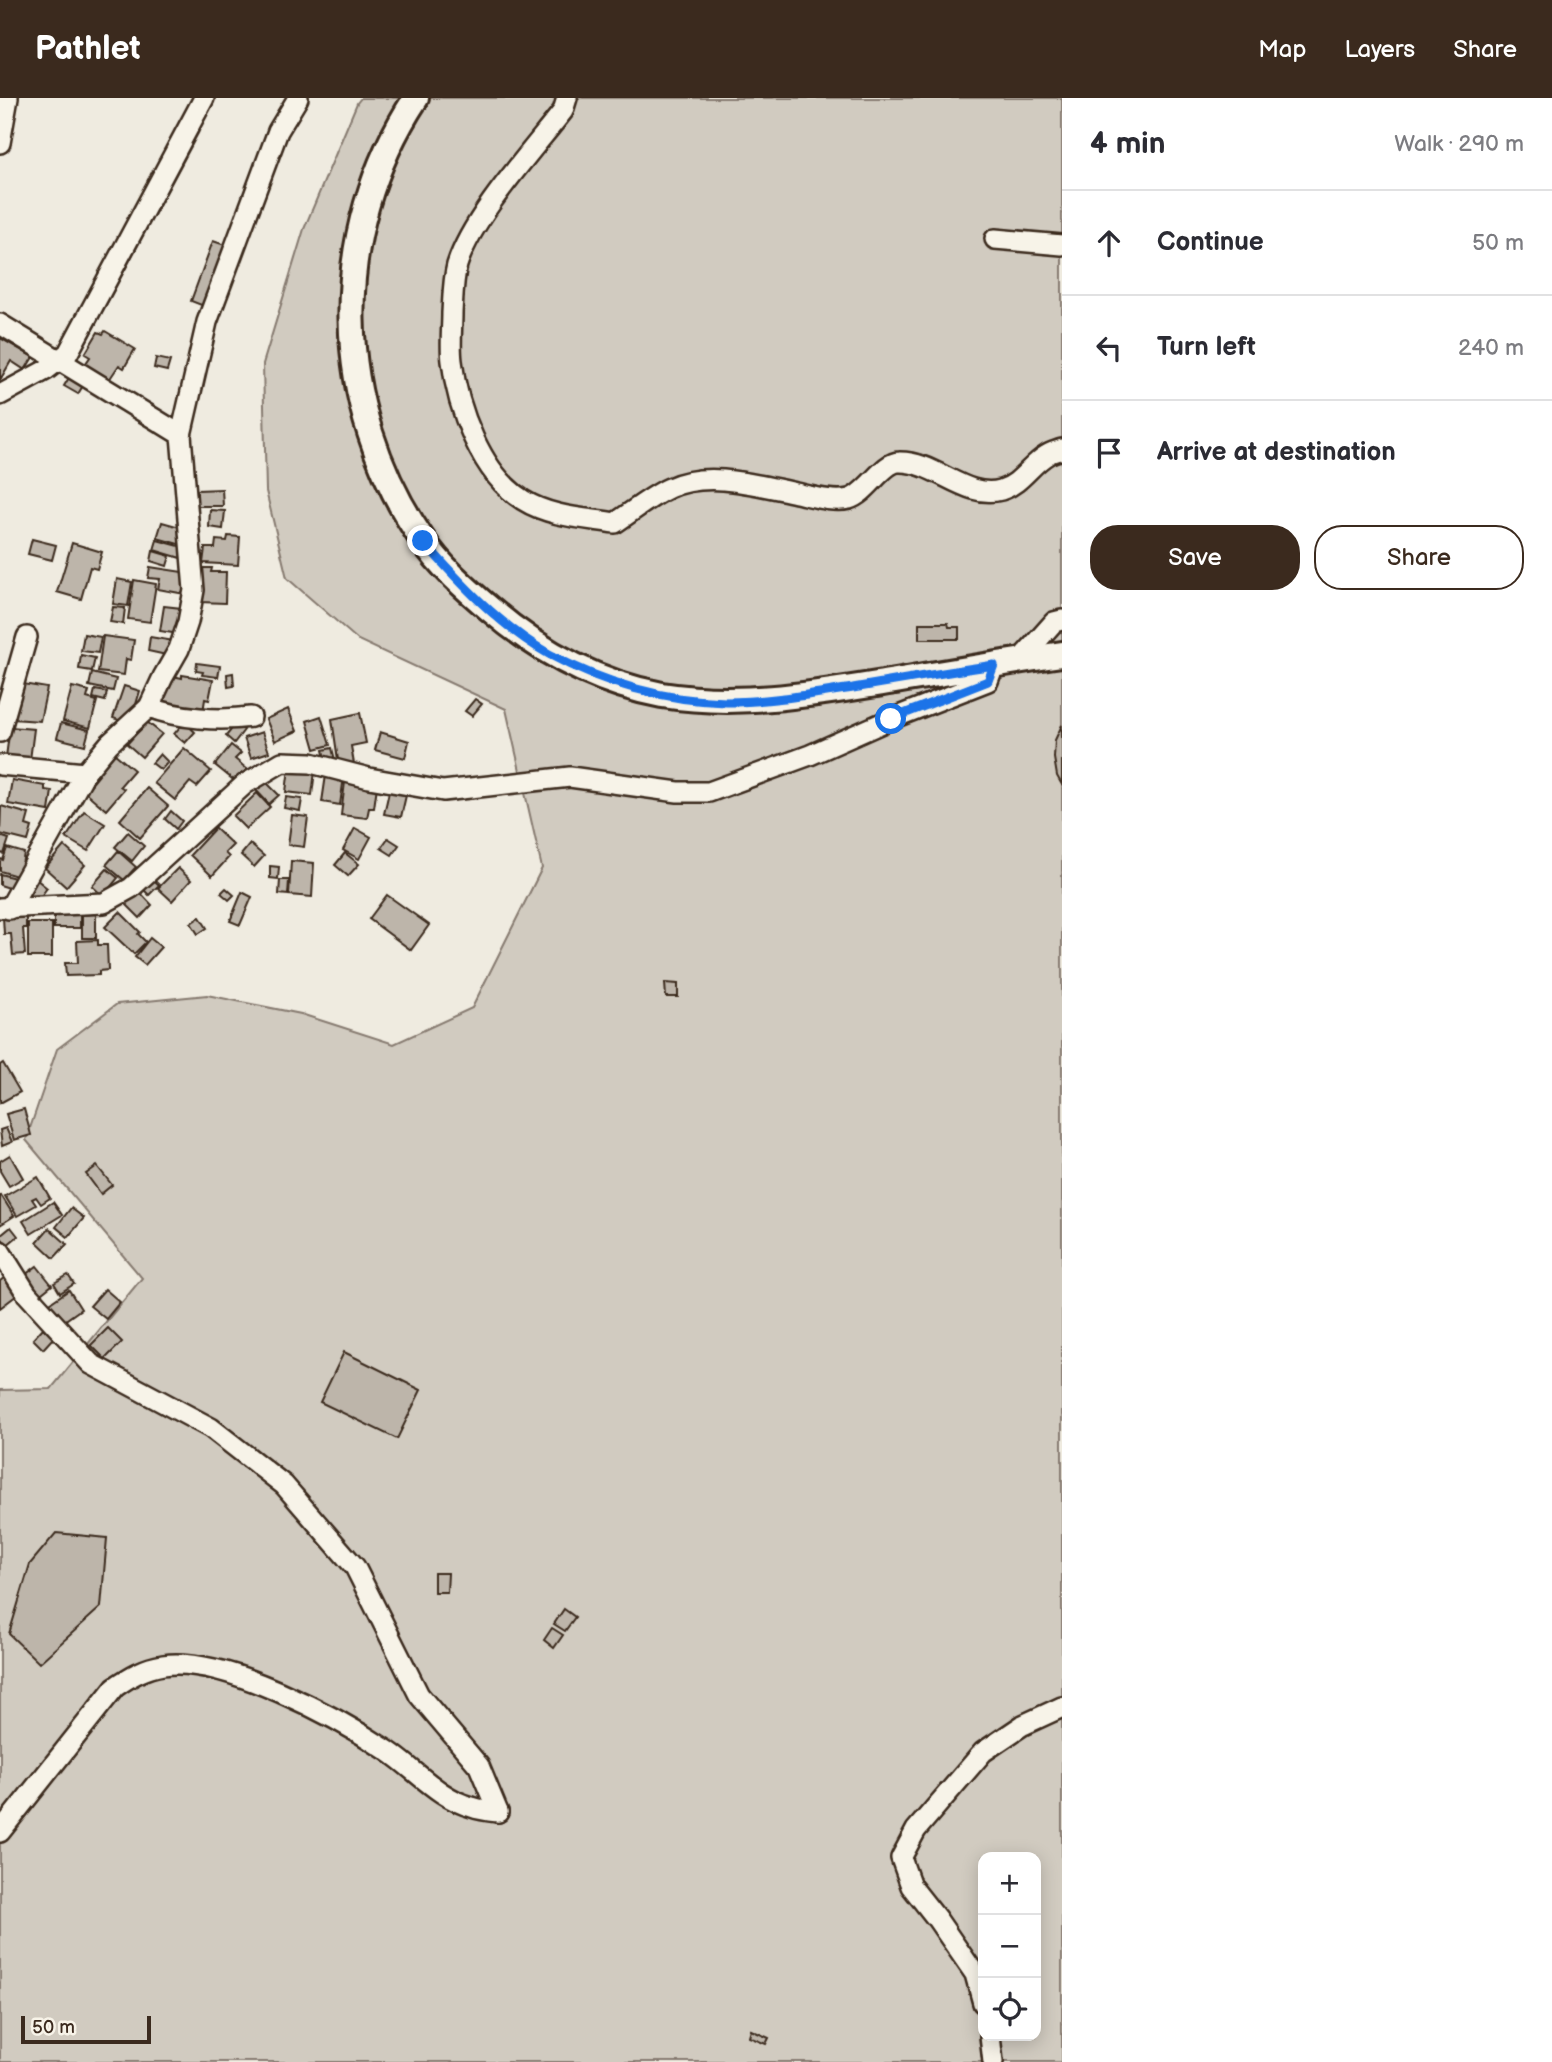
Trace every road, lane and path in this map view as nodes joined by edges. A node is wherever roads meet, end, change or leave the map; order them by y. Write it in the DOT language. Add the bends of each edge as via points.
graph roads {
  1 [pos="8,98"];
  2 [pos="204,98"];
  3 [pos="298,98"];
  4 [pos="416,98"];
  5 [pos="567,98"];
  6 [pos="0,143"];
  7 [pos="995,239"];
  8 [pos="1062,245"];
  9 [pos="0,324"];
  10 [pos="64,364"];
  11 [pos="0,395"];
  12 [pos="181,435"];
  13 [pos="1062,449"];
  14 [pos="1062,620"];
  15 [pos="27,637"];
  16 [pos="1062,654"];
  17 [pos="1021,659"];
  18 [pos="994,665"];
  19 [pos="149,707"];
  20 [pos="251,717"];
  21 [pos="0,732"];
  22 [pos="0,765"];
  23 [pos="85,773"];
  24 [pos="4,908"];
  25 [pos="0,1251"];
  26 [pos="1062,1707"];
  27 [pos="0,1832"];
  28 [pos="978,1985"];
  29 [pos="990,2041"];
  30 [pos="993,2062"];
  1 -- 6 [label="street"];
  2 -- 10 [label="street"];
  3 -- 12 [label="street" via="278,131 206,322"];
  4 -- 18 [label="street" via="387,150 358,241 351,323 353,360 361,406 396,497 423,541 463,586 547,653 593,675 660,694 725,702 788,698"];
  5 -- 13 [label="street" via="563,111 479,219 457,264 453,294 451,357 467,422 492,472 522,499 549,512 615,523 671,487 700,480 848,499 897,462 924,466 986,492 1015,483 1046,455"];
  7 -- 8 [label="street"];
  9 -- 10 [label="street"];
  10 -- 11 [label="street"];
  10 -- 12 [label="street"];
  12 -- 19 [label="street" via="194,590 179,649"];
  14 -- 17 [label="street" via="1054,622"];
  15 -- 21 [label="street"];
  16 -- 17 [label="street"];
  17 -- 18 [label="street"];
  18 -- 24 [label="street" via="988,681 709,792 570,777 443,791 311,763 282,762 245,784 131,888 104,903"];
  19 -- 20 [label="street" via="218,719"];
  19 -- 23 [label="street"];
  22 -- 23 [label="street"];
  23 -- 24 [label="street"];
  25 -- 27 [label="street" via="27,1294 91,1364 211,1428 284,1485 355,1567 419,1695 478,1766 498,1812 470,1807 450,1796 388,1751 297,1698 198,1665 164,1665 136,1672 115,1687"];
  26 -- 28 [label="street" via="1023,1725 983,1752 916,1830 901,1858 911,1886 975,1974"];
  29 -- 30 [label="street"];
}
